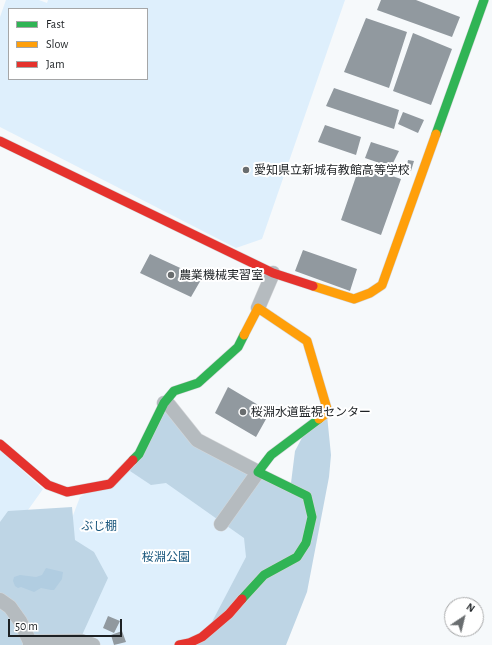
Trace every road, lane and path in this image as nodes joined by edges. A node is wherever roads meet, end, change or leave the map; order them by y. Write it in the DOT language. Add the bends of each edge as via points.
graph roads {
  1 [pos="484,0"];
  2 [pos="0,141"];
  3 [pos="273,273"];
  4 [pos="258,308"];
  5 [pos="164,402"];
  6 [pos="0,444"];
  7 [pos="258,472"];
  8 [pos="221,524"];
  9 [pos="0,600"];
  10 [pos="30,643"];
  11 [pos="93,645"];
  12 [pos="179,645"];
  1 -- 3 [label="street" via="382,284 370,293 354,299"];
  2 -- 3 [label="street"];
  3 -- 4 [label="street"];
  4 -- 5 [label="street" via="238,347 198,383 174,392"];
  4 -- 7 [label="street" via="307,341 328,412 271,455"];
  5 -- 6 [label="street" via="139,454 110,484 67,492 48,485"];
  5 -- 7 [label="street" via="197,440"];
  7 -- 8 [label="street"];
  7 -- 12 [label="street" via="307,496 312,517 306,543 297,557 264,575 229,614 202,636"];
  9 -- 10 [label="street" via="10,607 20,621"];
  10 -- 11 [label="street" via="81,641"];
}
